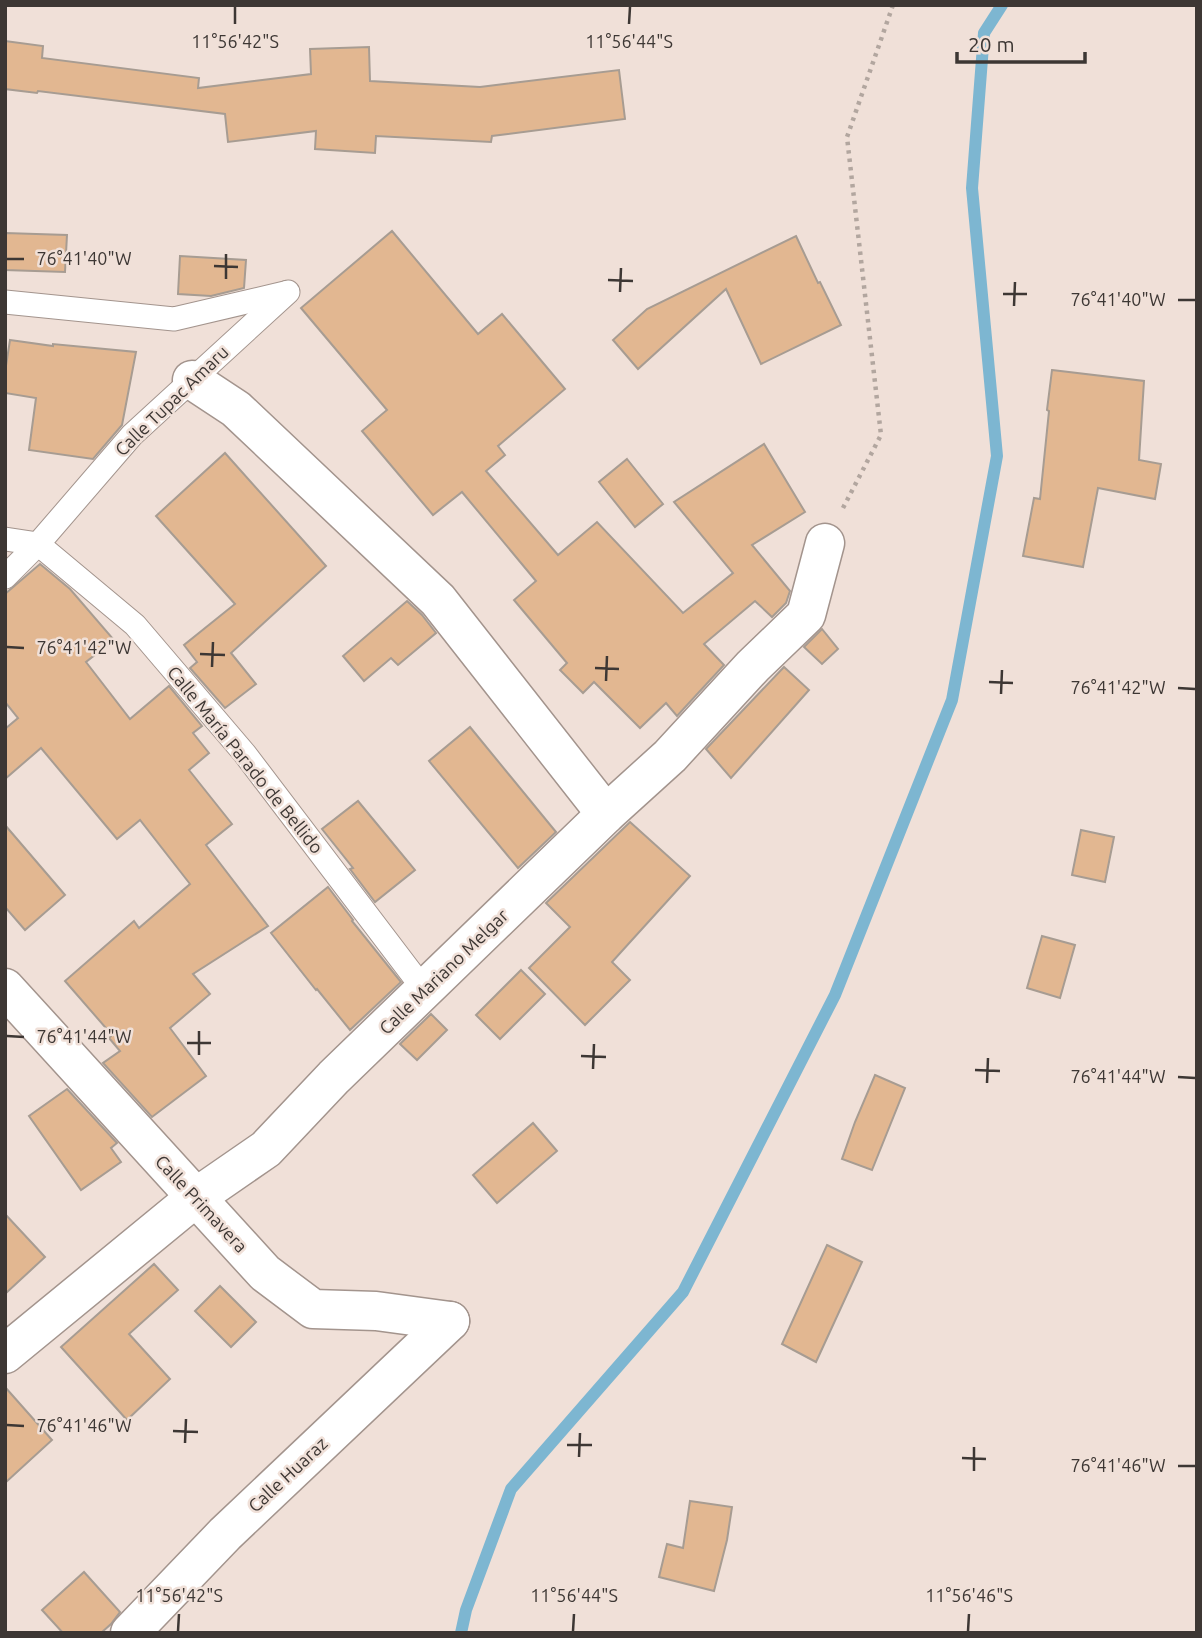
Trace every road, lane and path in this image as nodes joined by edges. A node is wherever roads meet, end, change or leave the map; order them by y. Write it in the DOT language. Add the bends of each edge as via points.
graph roads {
  1 [pos="892,5"];
  2 [pos="5,302"];
  3 [pos="192,380"];
  4 [pos="5,538"];
  5 [pos="825,543"];
  6 [pos="38,544"];
  7 [pos="5,577"];
  8 [pos="606,814"];
  9 [pos="5,988"];
  10 [pos="425,991"];
  11 [pos="195,1198"];
  12 [pos="450,1321"];
  13 [pos="5,1354"];
  14 [pos="130,1633"];
  1 -- 5 [label="path" via="847,137 881,435"];
  2 -- 3 [label="lane, Calle Tupac Amaru" via="174,319 288,292"];
  3 -- 6 [label="lane, Calle Tupac Amaru" via="132,435"];
  3 -- 8 [label="street" via="236,409 438,600"];
  4 -- 6 [label="lane, Calle María Parado de Bellido"];
  5 -- 8 [label="street, Calle Mariano Melgar" via="806,615 670,756"];
  6 -- 7 [label="lane, Calle Tupac Amaru"];
  6 -- 10 [label="lane, Calle María Parado de Bellido" via="135,625 245,754"];
  8 -- 10 [label="street, Calle Mariano Melgar"];
  9 -- 11 [label="street, Calle Primavera"];
  10 -- 11 [label="street, Calle Mariano Melgar" via="266,1149"];
  11 -- 12 [label="street, Calle Primavera" via="265,1273 313,1309 376,1311"];
  11 -- 13 [label="street, Calle Mariano Melgar"];
  12 -- 14 [label="street, Calle Huaraz" via="225,1534"];
}
